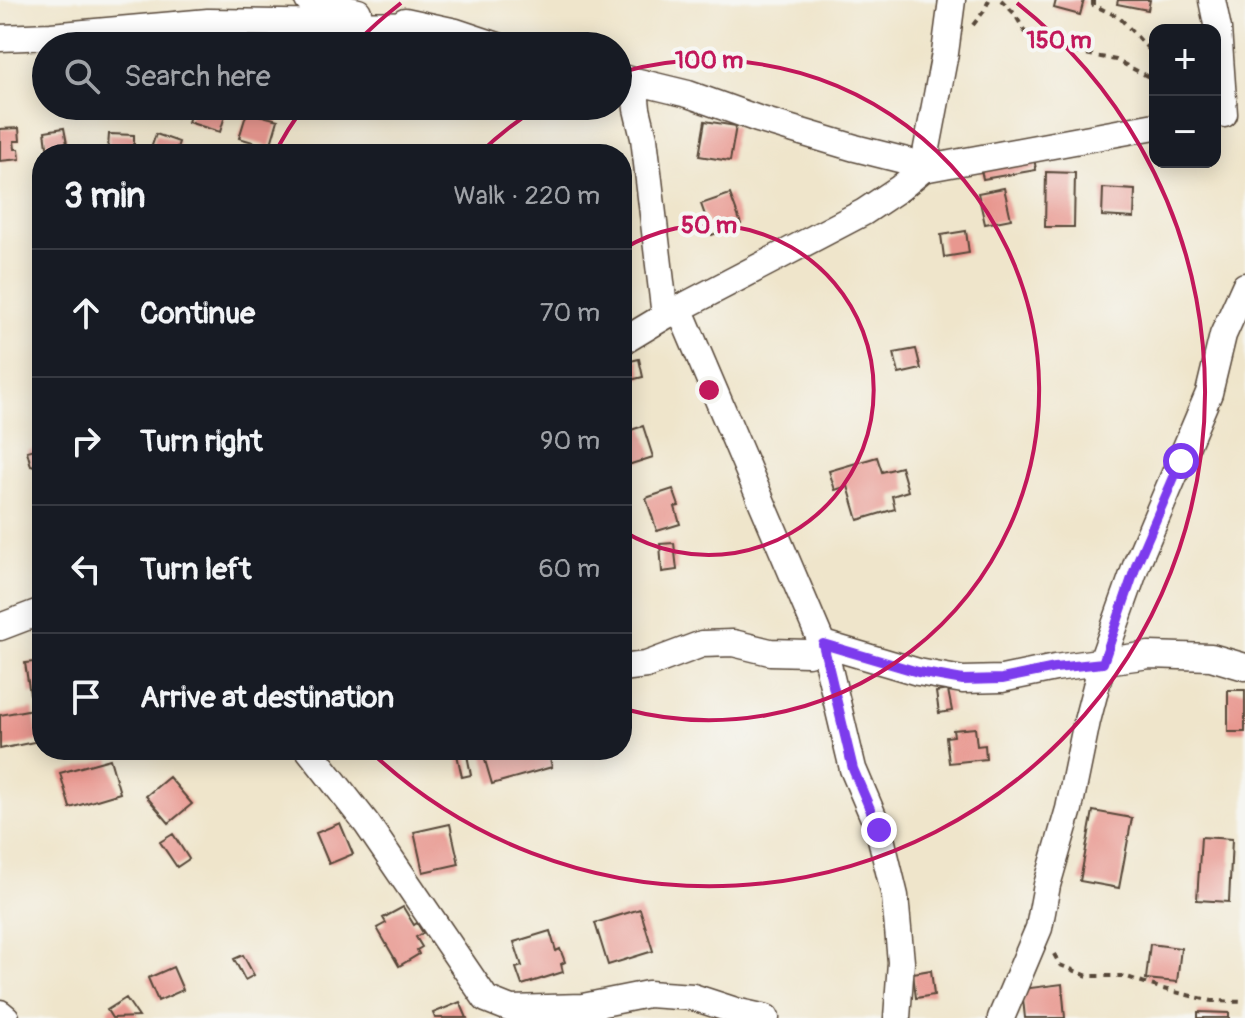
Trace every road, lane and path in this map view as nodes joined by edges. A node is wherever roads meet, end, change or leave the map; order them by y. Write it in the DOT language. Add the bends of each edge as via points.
graph roads {
  1 [pos="308,0"];
  2 [pos="952,0"];
  3 [pos="1001,0"];
  4 [pos="1093,0"];
  5 [pos="1212,0"];
  6 [pos="422,25"];
  7 [pos="96,32"];
  8 [pos="456,32"];
  9 [pos="32,37"];
  10 [pos="0,38"];
  11 [pos="1149,50"];
  12 [pos="1149,77"];
  13 [pos="632,80"];
  14 [pos="632,95"];
  15 [pos="1228,114"];
  16 [pos="1149,127"];
  17 [pos="923,169"];
  18 [pos="1245,286"];
  19 [pos="672,312"];
  20 [pos="632,336"];
  21 [pos="824,646"];
  22 [pos="1103,663"];
  23 [pos="632,667"];
  24 [pos="1245,667"];
  25 [pos="317,760"];
  26 [pos="1039,928"];
  27 [pos="1245,1002"];
  28 [pos="0,1013"];
  29 [pos="6,1018"];
  30 [pos="766,1018"];
  31 [pos="897,1018"];
  32 [pos="1001,1018"];
  1 -- 6 [label="street"];
  2 -- 17 [label="street"];
  3 -- 12 [label="path" via="1027,35 1044,46 1116,60"];
  4 -- 11 [label="path" via="1093,5 1119,17"];
  5 -- 15 [label="street"];
  6 -- 7 [label="street" via="208,22"];
  6 -- 8 [label="street"];
  9 -- 10 [label="street"];
  13 -- 17 [label="street"];
  14 -- 19 [label="street" via="644,138"];
  16 -- 17 [label="street"];
  17 -- 19 [label="street" via="864,212"];
  18 -- 22 [label="street" via="1223,335 1209,393 1137,563"];
  19 -- 20 [label="street"];
  19 -- 21 [label="street"];
  21 -- 22 [label="street" via="963,680"];
  21 -- 23 [label="street" via="808,653 702,644"];
  21 -- 31 [label="street" via="853,769 879,830 895,896 901,962"];
  22 -- 24 [label="street" via="1164,655 1211,657"];
  22 -- 26 [label="street"];
  25 -- 30 [label="street" via="486,999 511,1009 583,1007 648,994 693,997"];
  26 -- 27 [label="path" via="1060,965 1088,976 1124,976 1212,1001"];
  26 -- 32 [label="street"];
  28 -- 29 [label="street"];
}
